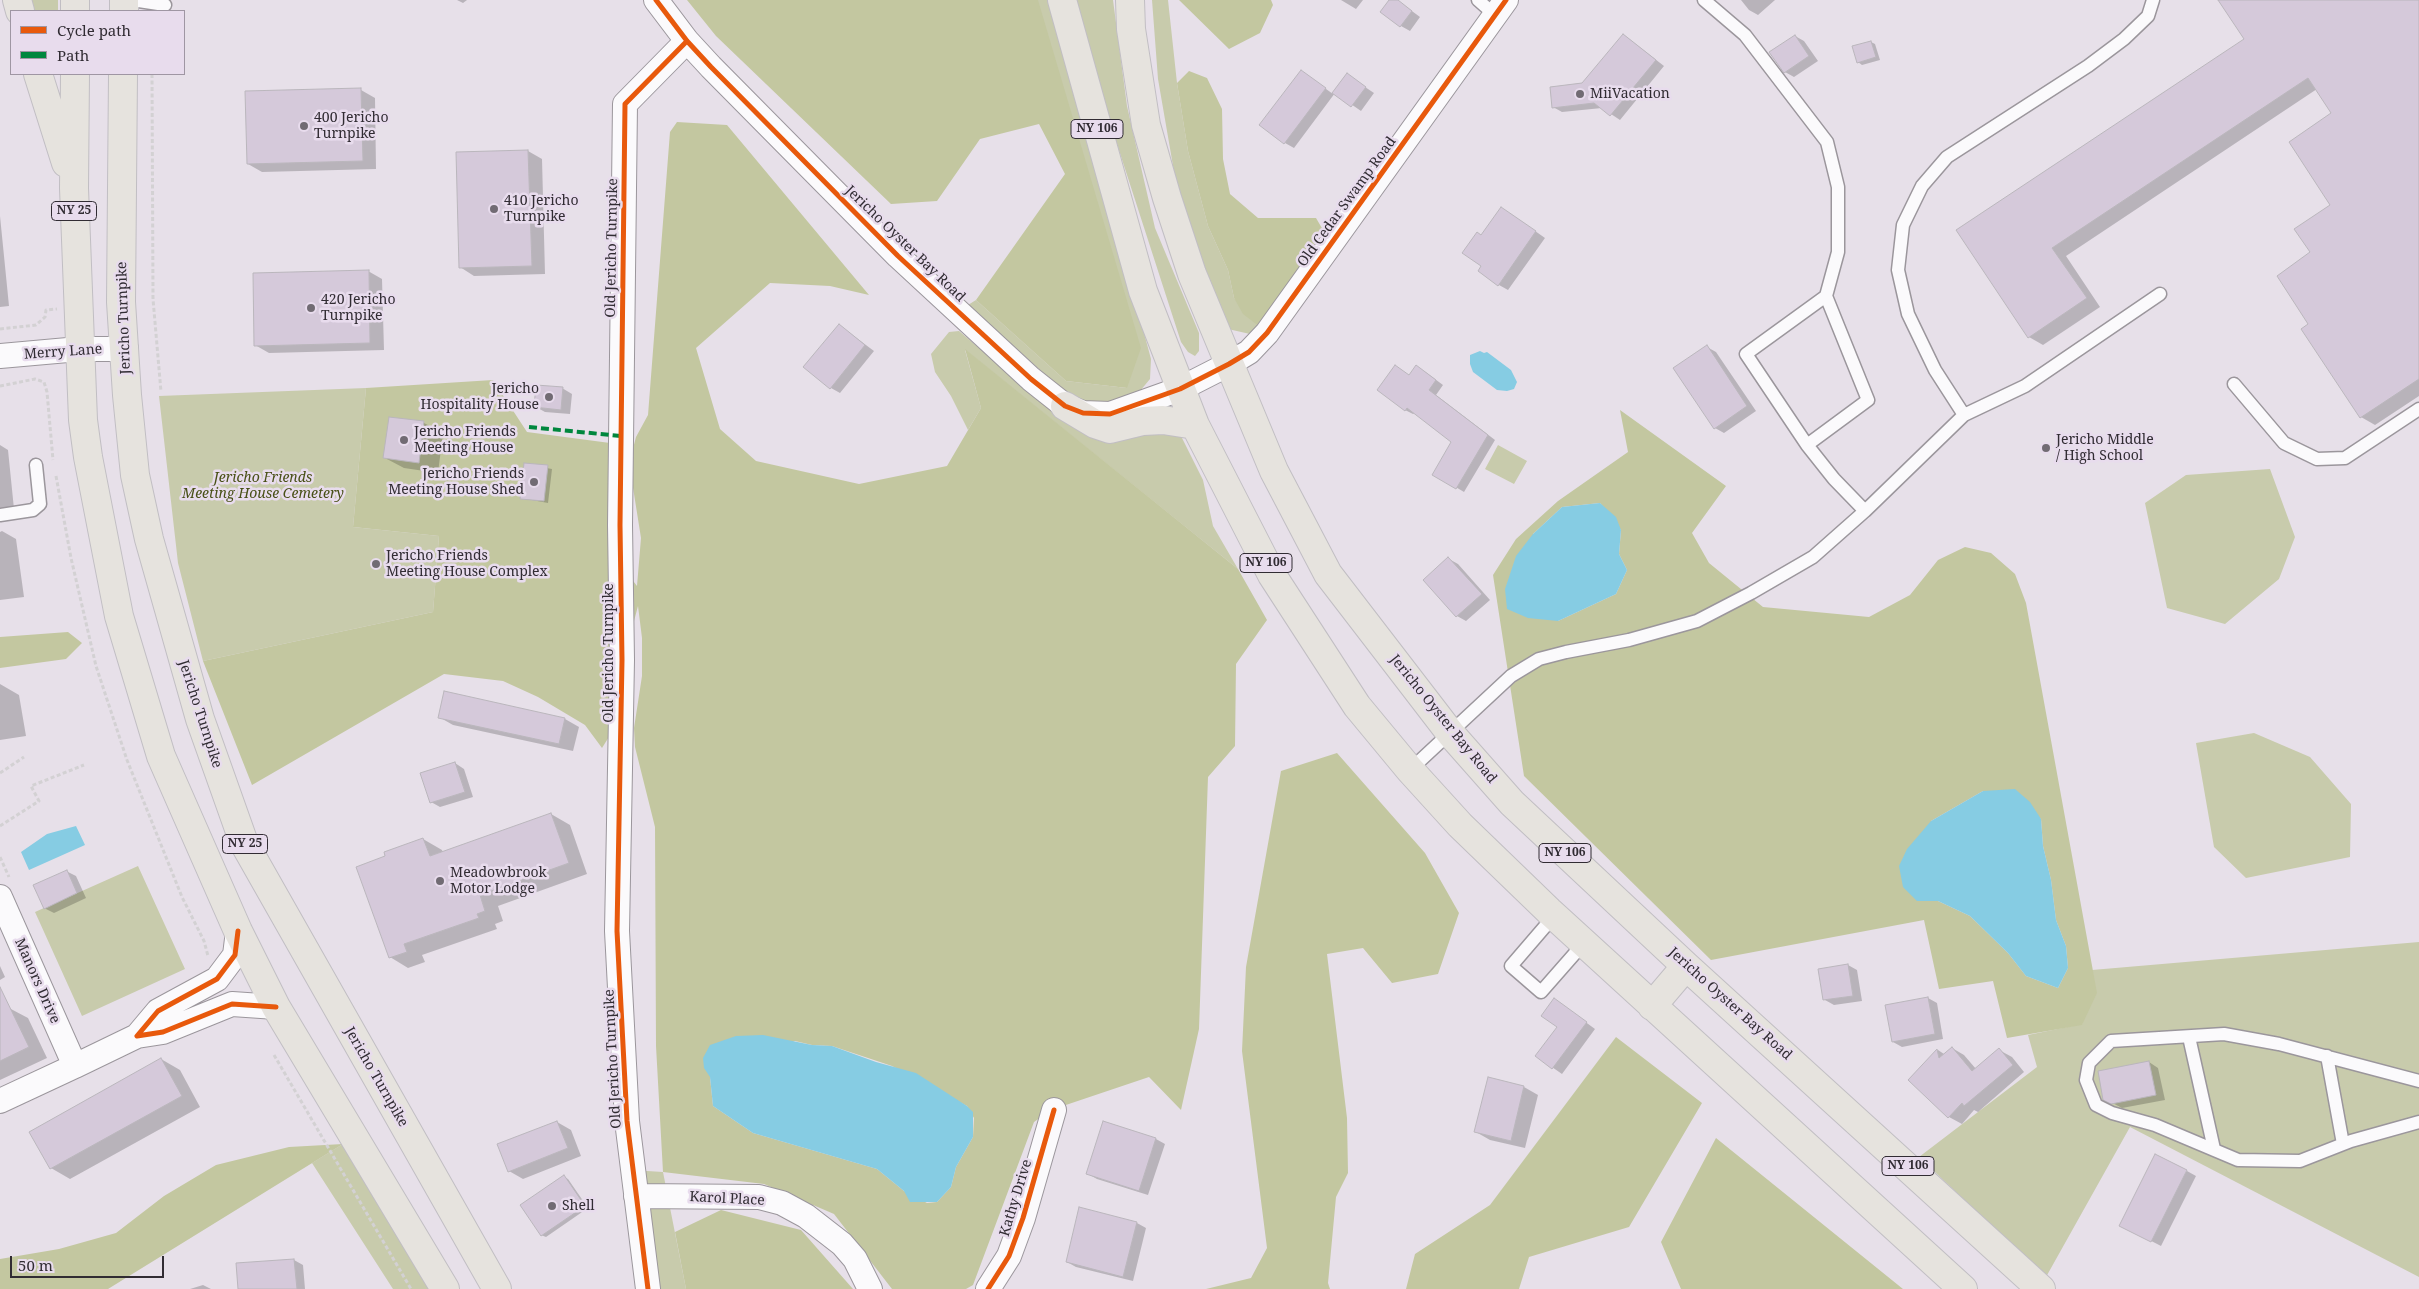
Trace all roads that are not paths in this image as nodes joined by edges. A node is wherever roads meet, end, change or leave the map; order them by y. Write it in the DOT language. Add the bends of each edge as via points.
graph roads {
  1 [pos="132,0"];
  2 [pos="656,0"];
  3 [pos="1062,0"];
  4 [pos="1130,0"];
  5 [pos="1704,0"];
  6 [pos="2153,0"];
  7 [pos="165,5"];
  8 [pos="1493,5"];
  9 [pos="687,41"];
  10 [pos="38,75"];
  11 [pos="75,75"];
  12 [pos="123,75"];
  13 [pos="74,188"];
  14 [pos="2160,294"];
  15 [pos="1826,296"];
  16 [pos="126,348"];
  17 [pos="79,349"];
  18 [pos="0,356"];
  19 [pos="1229,364"];
  20 [pos="2234,384"];
  21 [pos="1180,389"];
  22 [pos="1065,406"];
  23 [pos="2419,409"];
  24 [pos="1964,415"];
  25 [pos="1195,425"];
  26 [pos="1807,445"];
  27 [pos="36,465"];
  28 [pos="1865,511"];
  29 [pos="0,515"];
  30 [pos="1451,734"];
  31 [pos="1410,770"];
  32 [pos="6,890"];
  33 [pos="1554,916"];
  34 [pos="238,931"];
  35 [pos="1584,943"];
  36 [pos="1686,966"];
  37 [pos="1652,1006"];
  38 [pos="276,1007"];
  39 [pos="136,1036"];
  40 [pos="2189,1036"];
  41 [pos="2327,1056"];
  42 [pos="75,1066"];
  43 [pos="2419,1081"];
  44 [pos="0,1101"];
  45 [pos="1054,1110"];
  46 [pos="2419,1122"];
  47 [pos="2343,1144"];
  48 [pos="2214,1149"];
  49 [pos="636,1196"];
  50 [pos="444,1289"];
  51 [pos="497,1289"];
  52 [pos="648,1289"];
  53 [pos="870,1289"];
  54 [pos="988,1289"];
  55 [pos="1963,1289"];
  56 [pos="2042,1289"];
  1 -- 7 [label="lane"];
  2 -- 9 [label="street, Jericho Oyster Bay Road"];
  3 -- 21 [label="main road, NY 106" via="1144,291"];
  4 -- 19 [label="main road, Jericho Oyster Bay Road / NY 106" via="1131,29 1146,125 1192,274"];
  5 -- 15 [label="lane" via="1745,35 1827,142 1838,187 1838,252"];
  6 -- 24 [label="lane" via="2148,16 2124,39 1947,157 1922,186 1903,225 1898,270 1908,314 1935,370"];
  8 -- 19 [label="street, Old Cedar Swamp Road" via="1266,333 1249,352"];
  9 -- 22 [label="street, Jericho Oyster Bay Road" via="898,256 1030,379"];
  9 -- 49 [label="street, Old Jericho Turnpike" via="626,104 617,931 627,1121"];
  10 -- 13 [label="main road"];
  11 -- 13 [label="main road, NY 25"];
  12 -- 16 [label="main road, Jericho Turnpike / NY 25" via="121,302"];
  13 -- 17 [label="main road, NY 25"];
  14 -- 24 [label="lane" via="2025,386"];
  15 -- 26 [label="lane" via="1868,400"];
  15 -- 26 [label="lane" via="1746,354"];
  16 -- 17 [label="street, Merry Lane"];
  16 -- 51 [label="main road, Jericho Turnpike / NY 25" via="135,475 149,539 200,719 244,842"];
  17 -- 18 [label="street, Merry Lane"];
  17 -- 34 [label="main road, NY 25" via="88,457 119,616 161,756"];
  19 -- 21 [label="street, Old Cedar Swamp Road"];
  19 -- 30 [label="main road, Jericho Oyster Bay Road / NY 106" via="1274,471 1328,574"];
  20 -- 23 [label="lane" via="2284,443 2317,460 2345,458"];
  21 -- 22 [label="street, Jericho Oyster Bay Road" via="1110,414 1083,413"];
  21 -- 25 [label="main road, NY 106"];
  22 -- 25 [label="main road" via="1110,429 1163,420"];
  24 -- 28 [label="lane"];
  25 -- 31 [label="main road, NY 106" via="1272,576 1357,706"];
  26 -- 28 [label="lane"];
  27 -- 29 [label="lane" via="40,504 33,510"];
  28 -- 30 [label="lane" via="1813,557 1697,620 1629,640 1539,659 1511,676"];
  30 -- 31 [label="lane"];
  30 -- 36 [label="main road, Jericho Oyster Bay Road / NY 106" via="1512,802"];
  31 -- 33 [label="main road, NY 106" via="1460,826"];
  32 -- 42 [label="street, Manors Drive"];
  33 -- 35 [label="main road, NY 106"];
  33 -- 35 [label="lane" via="1511,966 1541,992"];
  34 -- 38 [label="main road, NY 25"];
  34 -- 39 [label="street" via="235,955 216,979 158,1011"];
  35 -- 37 [label="main road, NY 106"];
  36 -- 37 [label="main road"];
  36 -- 56 [label="main road, Jericho Oyster Bay Road / NY 106"];
  37 -- 55 [label="main road, NY 106"];
  38 -- 39 [label="street" via="232,1004 163,1032"];
  38 -- 50 [label="main road, NY 25"];
  39 -- 42 [label="street"];
  40 -- 41 [label="lane" via="2224,1034"];
  40 -- 48 [label="lane"];
  40 -- 48 [label="lane" via="2111,1041 2089,1063 2086,1080 2096,1105"];
  41 -- 43 [label="lane"];
  41 -- 47 [label="lane"];
  42 -- 44 [label="street"];
  45 -- 54 [label="street, Kathy Drive" via="1009,1256"];
  46 -- 47 [label="lane"];
  47 -- 48 [label="lane" via="2300,1162 2238,1160"];
  49 -- 52 [label="street, Old Jericho Turnpike"];
  49 -- 53 [label="street, Karol Place" via="759,1197 782,1203 806,1216 842,1244 855,1260"];
}
